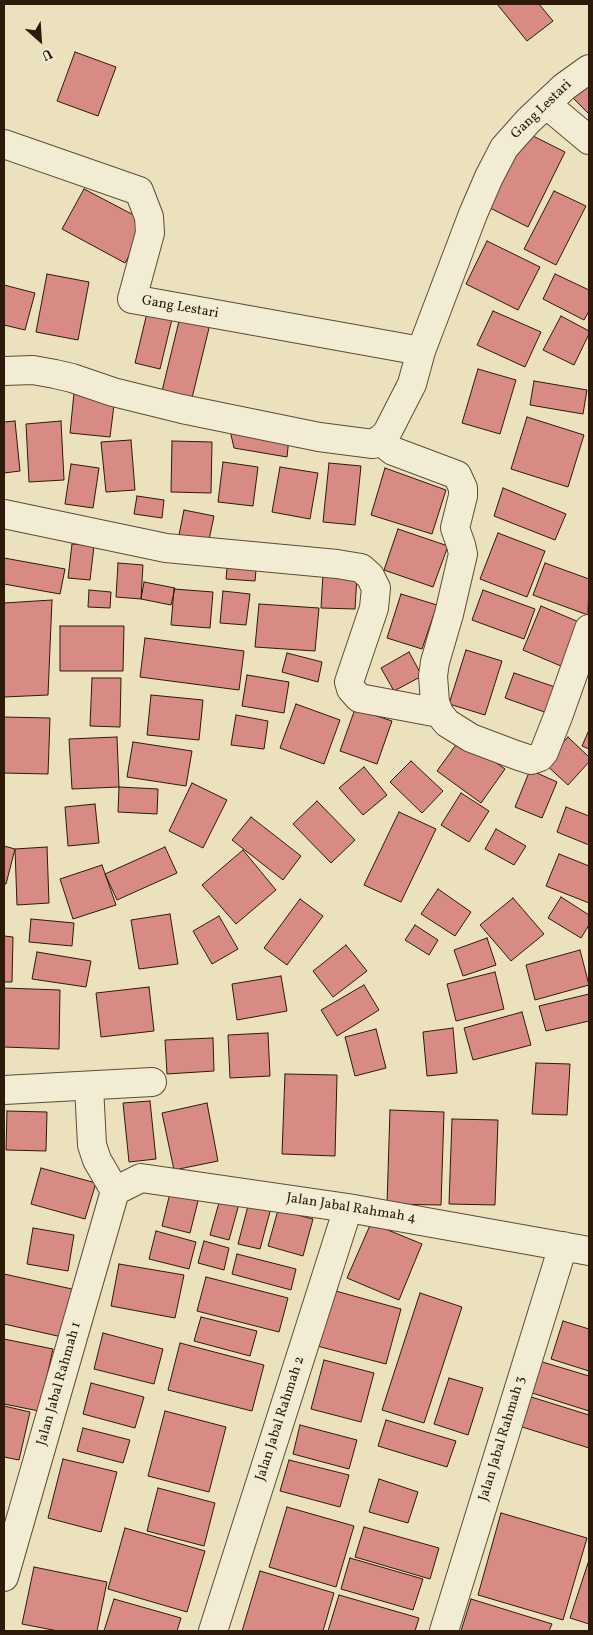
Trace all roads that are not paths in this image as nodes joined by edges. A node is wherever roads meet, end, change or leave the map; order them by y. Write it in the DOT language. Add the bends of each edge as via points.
graph roads {
  1 [pos="589,69"];
  2 [pos="546,104"];
  3 [pos="589,140"];
  4 [pos="4,144"];
  5 [pos="421,351"];
  6 [pos="4,371"];
  7 [pos="379,440"];
  8 [pos="4,514"];
  9 [pos="589,629"];
  10 [pos="439,713"];
  11 [pos="152,1082"];
  12 [pos="88,1086"];
  13 [pos="4,1090"];
  14 [pos="116,1191"];
  15 [pos="348,1208"];
  16 [pos="563,1246"];
  17 [pos="589,1251"];
  18 [pos="4,1577"];
  19 [pos="213,1631"];
  20 [pos="444,1631"];
  1 -- 2 [label="street, Gang Lestari"];
  2 -- 3 [label="street"];
  2 -- 5 [label="street, Gang Lestari" via="504,148 489,177"];
  4 -- 5 [label="street, Gang Lestari" via="139,191 150,234 132,299"];
  5 -- 7 [label="street, Gang Lestari" via="412,384 387,433"];
  6 -- 7 [label="street" via="33,370 54,374 182,409 319,437 373,444"];
  7 -- 10 [label="street" via="394,451 457,475 463,488 455,528 462,554 435,662 433,692"];
  8 -- 10 [label="street" via="166,548 361,568 376,588 374,608 349,682 351,689 359,698"];
  9 -- 10 [label="street" via="540,757 531,760 471,738 447,723"];
  11 -- 12 [label="street"];
  12 -- 13 [label="street"];
  12 -- 14 [label="street" via="92,1145 97,1160"];
  14 -- 15 [label="street, Jalan Jabal Rahmah 4" via="141,1178"];
  14 -- 18 [label="street, Jalan Jabal Rahmah 1"];
  15 -- 16 [label="street, Jalan Jabal Rahmah 4"];
  15 -- 19 [label="street, Jalan Jabal Rahmah 2"];
  16 -- 17 [label="street, Jalan Jabal Rahmah 4"];
  16 -- 20 [label="street, Jalan Jabal Rahmah 3"];
}
